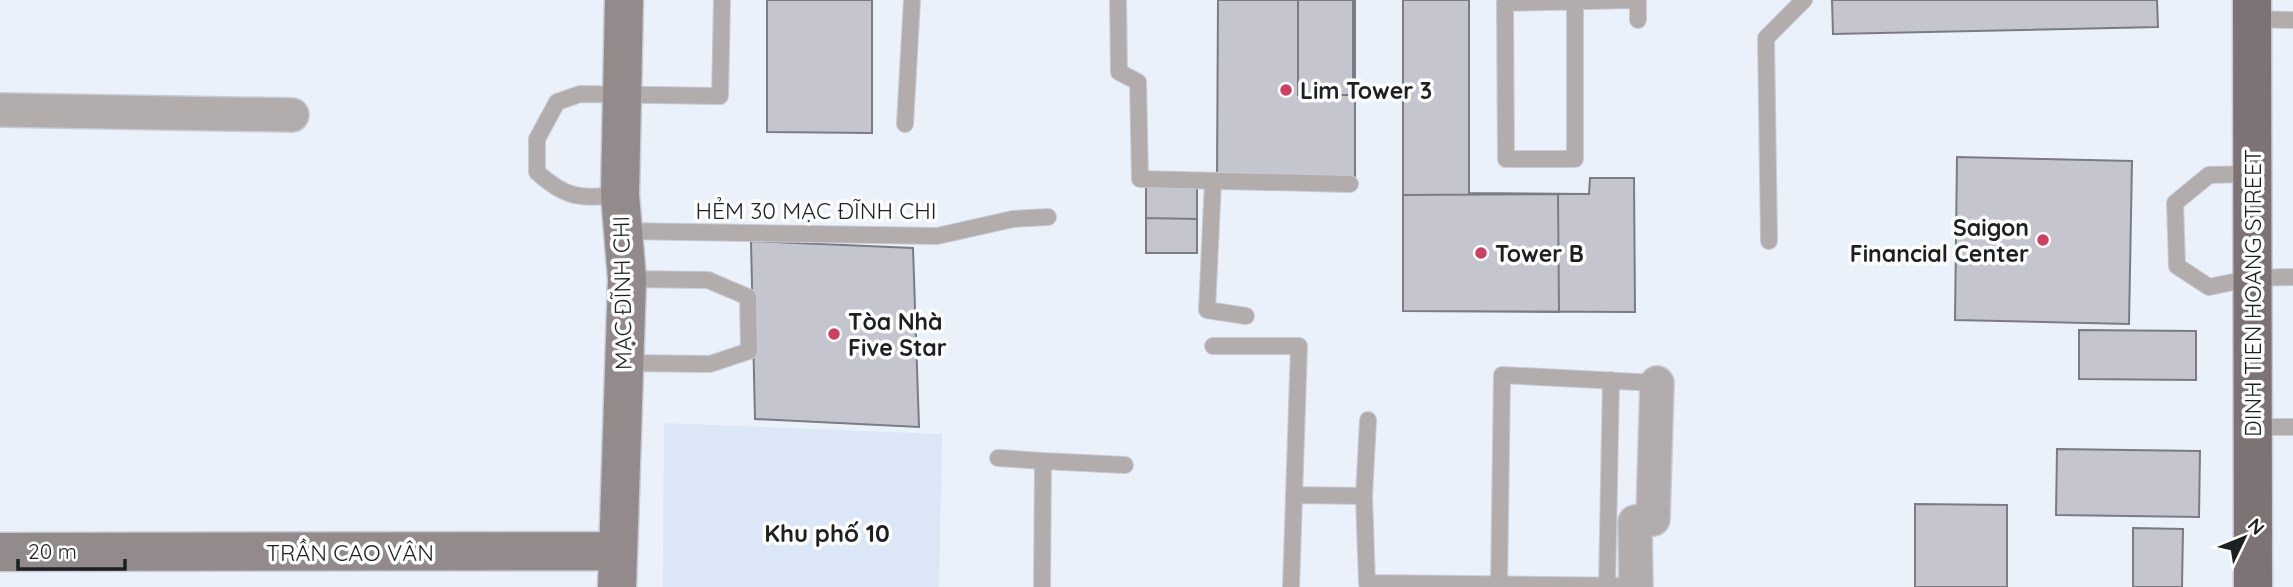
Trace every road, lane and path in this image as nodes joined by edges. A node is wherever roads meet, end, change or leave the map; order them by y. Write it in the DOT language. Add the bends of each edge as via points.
graph roads {
  1 [pos="624,0"];
  2 [pos="722,0"];
  3 [pos="912,0"];
  4 [pos="1118,0"];
  5 [pos="1632,0"];
  6 [pos="1638,0"];
  7 [pos="1804,0"];
  8 [pos="1575,1"];
  9 [pos="2252,9"];
  10 [pos="1638,20"];
  11 [pos="2293,20"];
  12 [pos="624,96"];
  13 [pos="0,110"];
  14 [pos="292,115"];
  15 [pos="905,124"];
  16 [pos="2251,174"];
  17 [pos="1213,181"];
  18 [pos="1350,184"];
  19 [pos="622,213"];
  20 [pos="1048,217"];
  21 [pos="1769,241"];
  22 [pos="2293,277"];
  23 [pos="2252,278"];
  24 [pos="626,279"];
  25 [pos="1247,316"];
  26 [pos="1213,346"];
  27 [pos="624,363"];
  28 [pos="1611,380"];
  29 [pos="1657,383"];
  30 [pos="1368,420"];
  31 [pos="2252,427"];
  32 [pos="2293,427"];
  33 [pos="998,458"];
  34 [pos="1043,461"];
  35 [pos="1125,466"];
  36 [pos="1296,495"];
  37 [pos="1364,496"];
  38 [pos="0,552"];
  39 [pos="617,569"];
  40 [pos="1425,585"];
  41 [pos="1499,586"];
  42 [pos="1607,586"];
  43 [pos="1042,587"];
  44 [pos="1291,587"];
  45 [pos="1636,587"];
  46 [pos="2253,587"];
  1 -- 12 [label="street, MẠC ĐĨNH CHI"];
  2 -- 12 [label="lane, HẺM 30 MẠC ĐĨNH CHI" via="720,96"];
  3 -- 15 [label="lane"];
  4 -- 17 [label="lane" via="1119,72 1139,82 1140,179"];
  5 -- 8 [label="lane"];
  6 -- 10 [label="lane"];
  7 -- 21 [label="lane" via="1766,38"];
  8 -- 8 [label="lane" via="1505,3 1506,159 1575,159"];
  9 -- 11 [label="lane"];
  9 -- 16 [label="main road, DINH TIEN HOANG STREET"];
  12 -- 19 [label="street, MẠC ĐĨNH CHI"];
  12 -- 19 [label="lane, HẺM 30 MẠC ĐĨNH CHI" via="580,94 557,102 537,139 537,172 556,190"];
  13 -- 14 [label="street"];
  16 -- 23 [label="main road, DINH TIEN HOANG STREET"];
  16 -- 23 [label="lane" via="2209,175 2175,203 2177,266 2209,287"];
  17 -- 18 [label="lane"];
  17 -- 25 [label="lane" via="1207,310"];
  19 -- 20 [label="lane, HẺM 30 MẠC ĐĨNH CHI" via="937,236 1013,219"];
  19 -- 24 [label="street, MẠC ĐĨNH CHI"];
  22 -- 23 [label="lane"];
  23 -- 31 [label="main road, DINH TIEN HOANG STREET"];
  24 -- 27 [label="street, MẠC ĐĨNH CHI"];
  24 -- 27 [label="lane" via="708,280 748,297 749,351 710,364"];
  26 -- 36 [label="lane" via="1299,346"];
  27 -- 39 [label="street, MẠC ĐĨNH CHI"];
  28 -- 29 [label="lane"];
  28 -- 41 [label="lane" via="1502,375"];
  28 -- 42 [label="lane"];
  29 -- 45 [label="street" via="1653,519 1635,522"];
  30 -- 37 [label="lane"];
  31 -- 32 [label="lane"];
  31 -- 46 [label="main road, DINH TIEN HOANG STREET"];
  33 -- 34 [label="lane"];
  34 -- 35 [label="lane"];
  34 -- 43 [label="lane"];
  36 -- 37 [label="lane"];
  36 -- 44 [label="lane"];
  37 -- 40 [label="lane" via="1367,583"];
  38 -- 39 [label="street, TRẦN CAO VÂN"];
  40 -- 41 [label="lane"];
  41 -- 42 [label="lane"];
  42 -- 45 [label="lane"];
}
